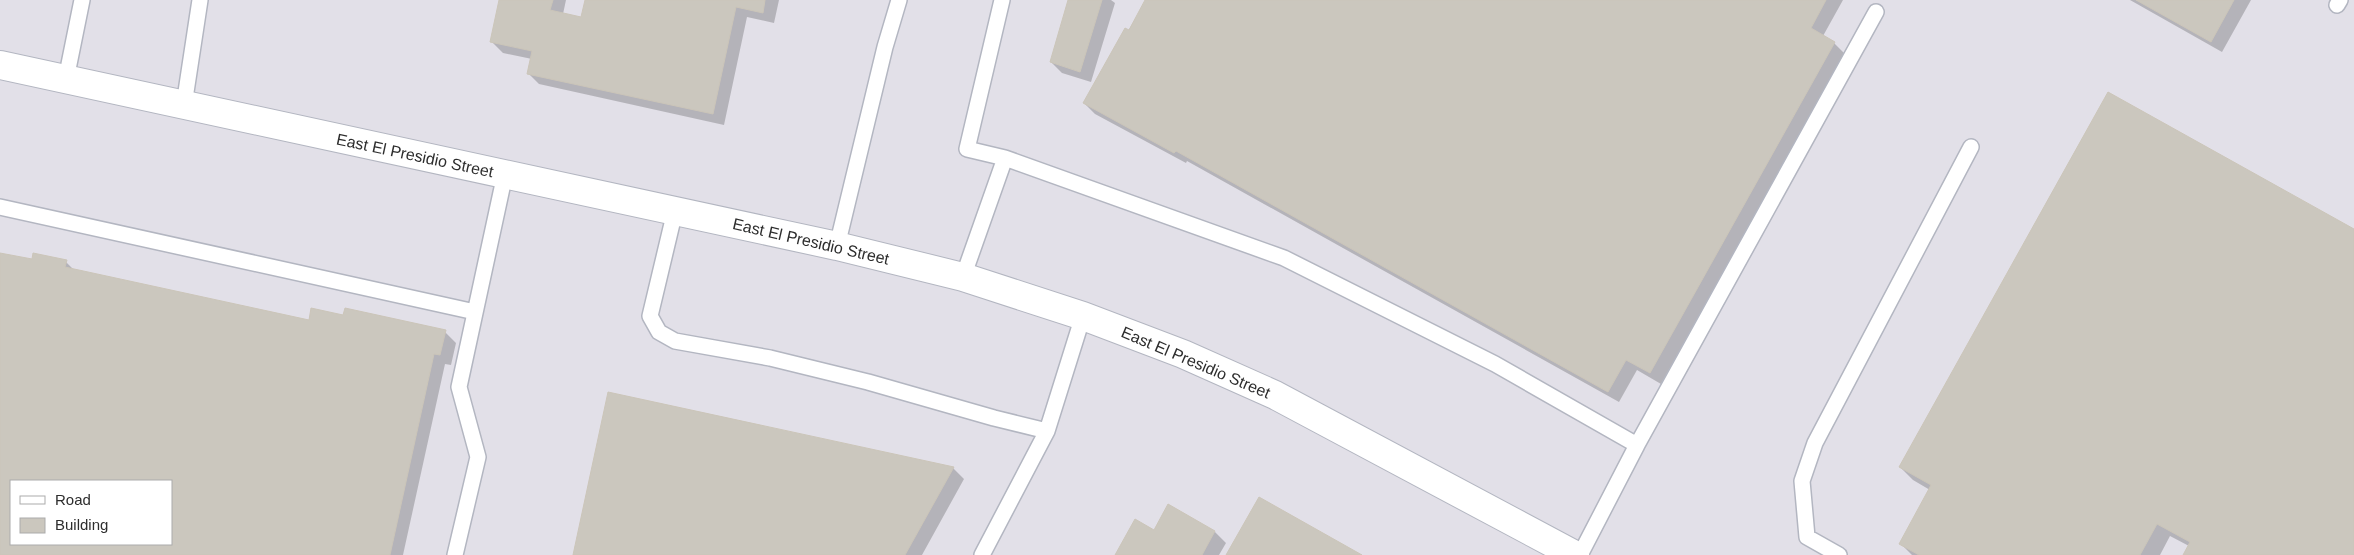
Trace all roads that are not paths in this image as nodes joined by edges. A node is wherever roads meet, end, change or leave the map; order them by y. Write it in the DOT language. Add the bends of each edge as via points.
graph roads {
  1 [pos="82,0"];
  2 [pos="200,0"];
  3 [pos="899,0"];
  4 [pos="1002,0"];
  5 [pos="1876,12"];
  6 [pos="0,65"];
  7 [pos="66,79"];
  8 [pos="184,105"];
  9 [pos="1971,147"];
  10 [pos="1005,158"];
  11 [pos="505,174"];
  12 [pos="0,207"];
  13 [pos="675,211"];
  14 [pos="836,246"];
  15 [pos="963,277"];
  16 [pos="476,312"];
  17 [pos="1083,316"];
  18 [pos="1047,431"];
  19 [pos="1637,445"];
  20 [pos="455,555"];
  21 [pos="982,555"];
  22 [pos="1575,555"];
  23 [pos="1580,555"];
  24 [pos="1839,555"];
  1 -- 7 [label="lane"];
  2 -- 8 [label="lane"];
  3 -- 14 [label="lane"];
  4 -- 10 [label="lane" via="967,148"];
  5 -- 19 [label="lane"];
  6 -- 7 [label="street, East El Presidio Street"];
  7 -- 8 [label="street, East El Presidio Street"];
  8 -- 11 [label="street, East El Presidio Street"];
  9 -- 24 [label="lane" via="1815,443 1802,481 1807,536"];
  10 -- 15 [label="lane"];
  10 -- 19 [label="lane" via="1284,258 1494,364"];
  11 -- 13 [label="street, East El Presidio Street"];
  11 -- 16 [label="lane"];
  12 -- 16 [label="lane"];
  13 -- 14 [label="street, East El Presidio Street"];
  13 -- 18 [label="lane" via="650,316 659,332 675,341 770,358"];
  14 -- 15 [label="street, East El Presidio Street"];
  15 -- 17 [label="street, East El Presidio Street"];
  16 -- 20 [label="lane" via="459,387 478,457"];
  17 -- 18 [label="lane"];
  17 -- 22 [label="street, East El Presidio Street" via="1276,395"];
  18 -- 21 [label="lane"];
  19 -- 23 [label="lane"];
}
